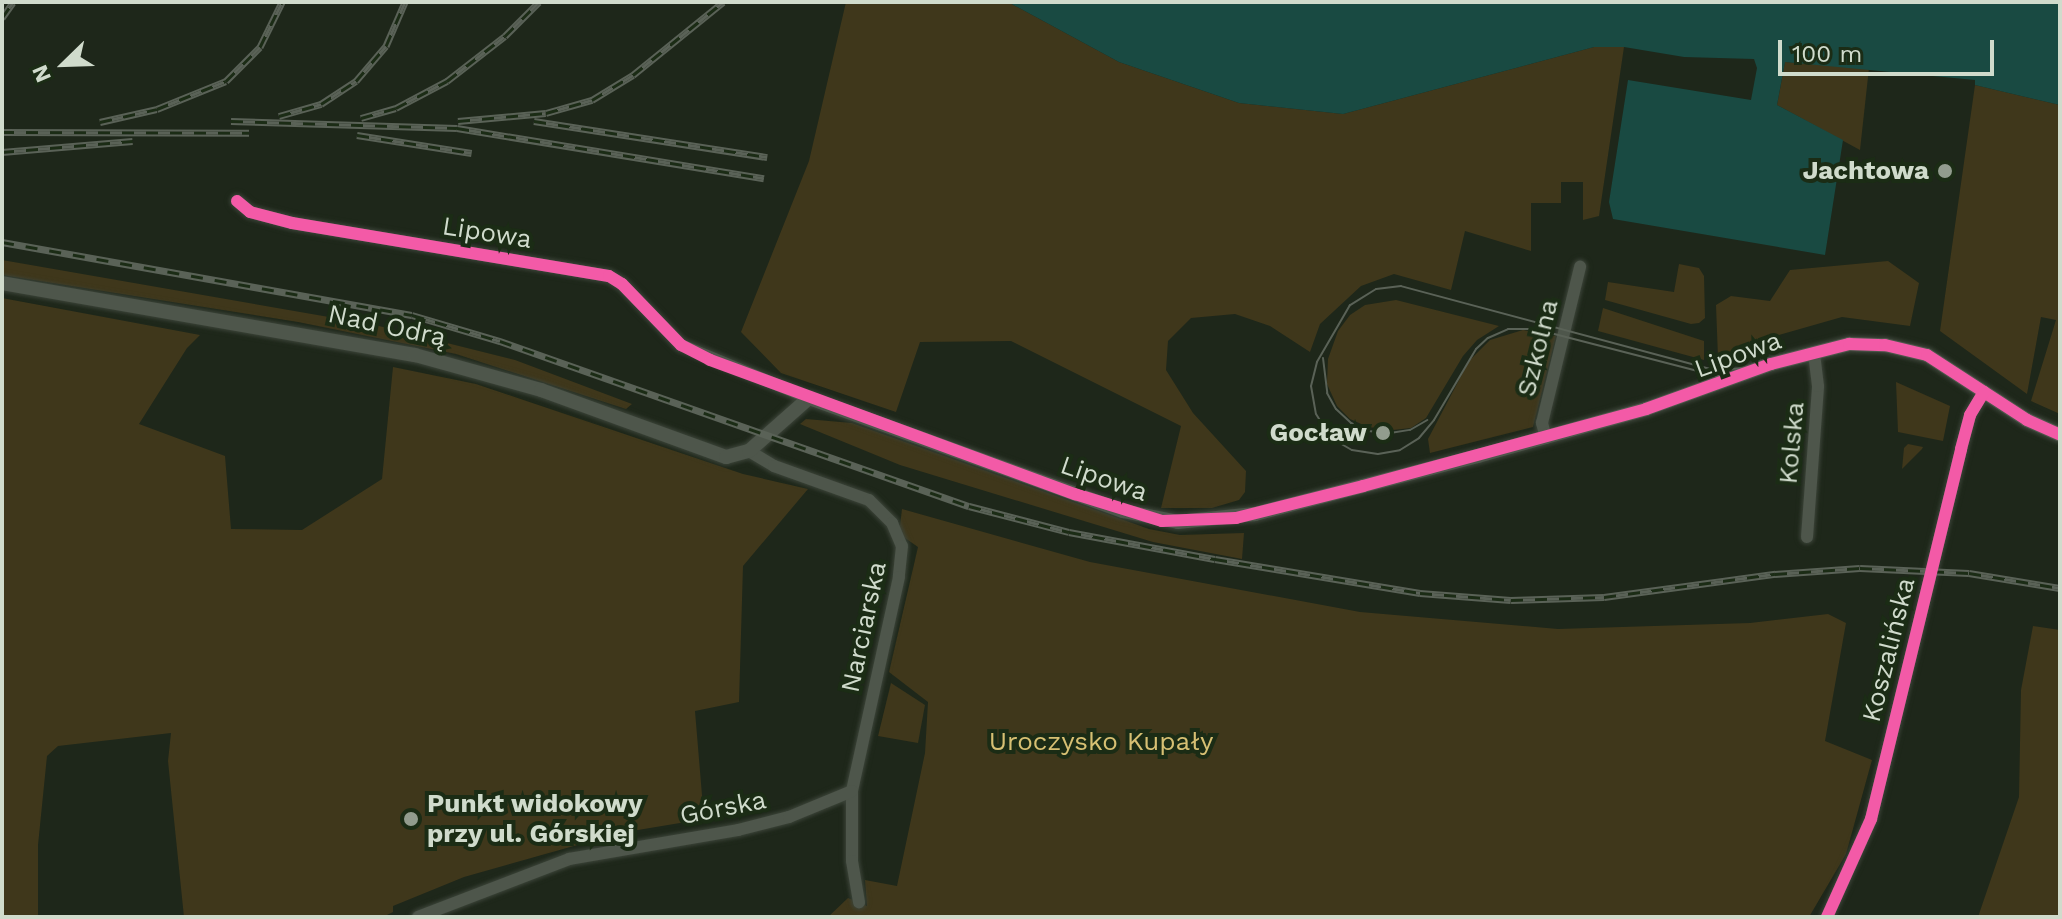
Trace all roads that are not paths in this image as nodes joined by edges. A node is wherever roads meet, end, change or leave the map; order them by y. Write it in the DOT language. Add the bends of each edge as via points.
graph roads {
  1 [pos="237,201"];
  2 [pos="1580,267"];
  3 [pos="2,283"];
  4 [pos="1814,352"];
  5 [pos="1984,392"];
  6 [pos="809,398"];
  7 [pos="2060,435"];
  8 [pos="1546,438"];
  9 [pos="749,451"];
  10 [pos="1807,537"];
  11 [pos="852,791"];
  12 [pos="859,902"];
  13 [pos="418,917"];
  14 [pos="1827,917"];
  1 -- 6 [label="street, Lipowa" via="250,212 292,223 609,276 681,345"];
  2 -- 8 [label="street, Szkolna" via="1542,423"];
  3 -- 9 [label="street, Nad Odrą" via="404,353 541,390 721,456"];
  4 -- 5 [label="street, Lipowa" via="1861,343 1908,349 1935,359"];
  4 -- 8 [label="street, Lipowa"];
  4 -- 10 [label="street, Kolska" via="1818,386"];
  5 -- 7 [label="street, Lipowa"];
  5 -- 14 [label="street, Koszalińska" via="1970,415 1961,449 1871,819"];
  6 -- 8 [label="street, Lipowa" via="1123,511 1178,522 1255,514"];
  6 -- 9 [label="street"];
  9 -- 11 [label="street, Narciarska" via="774,466 869,500 899,534 899,577"];
  11 -- 12 [label="street, Narciarska" via="852,861"];
  11 -- 13 [label="street, Górska" via="789,817 738,830 569,859"];
}
